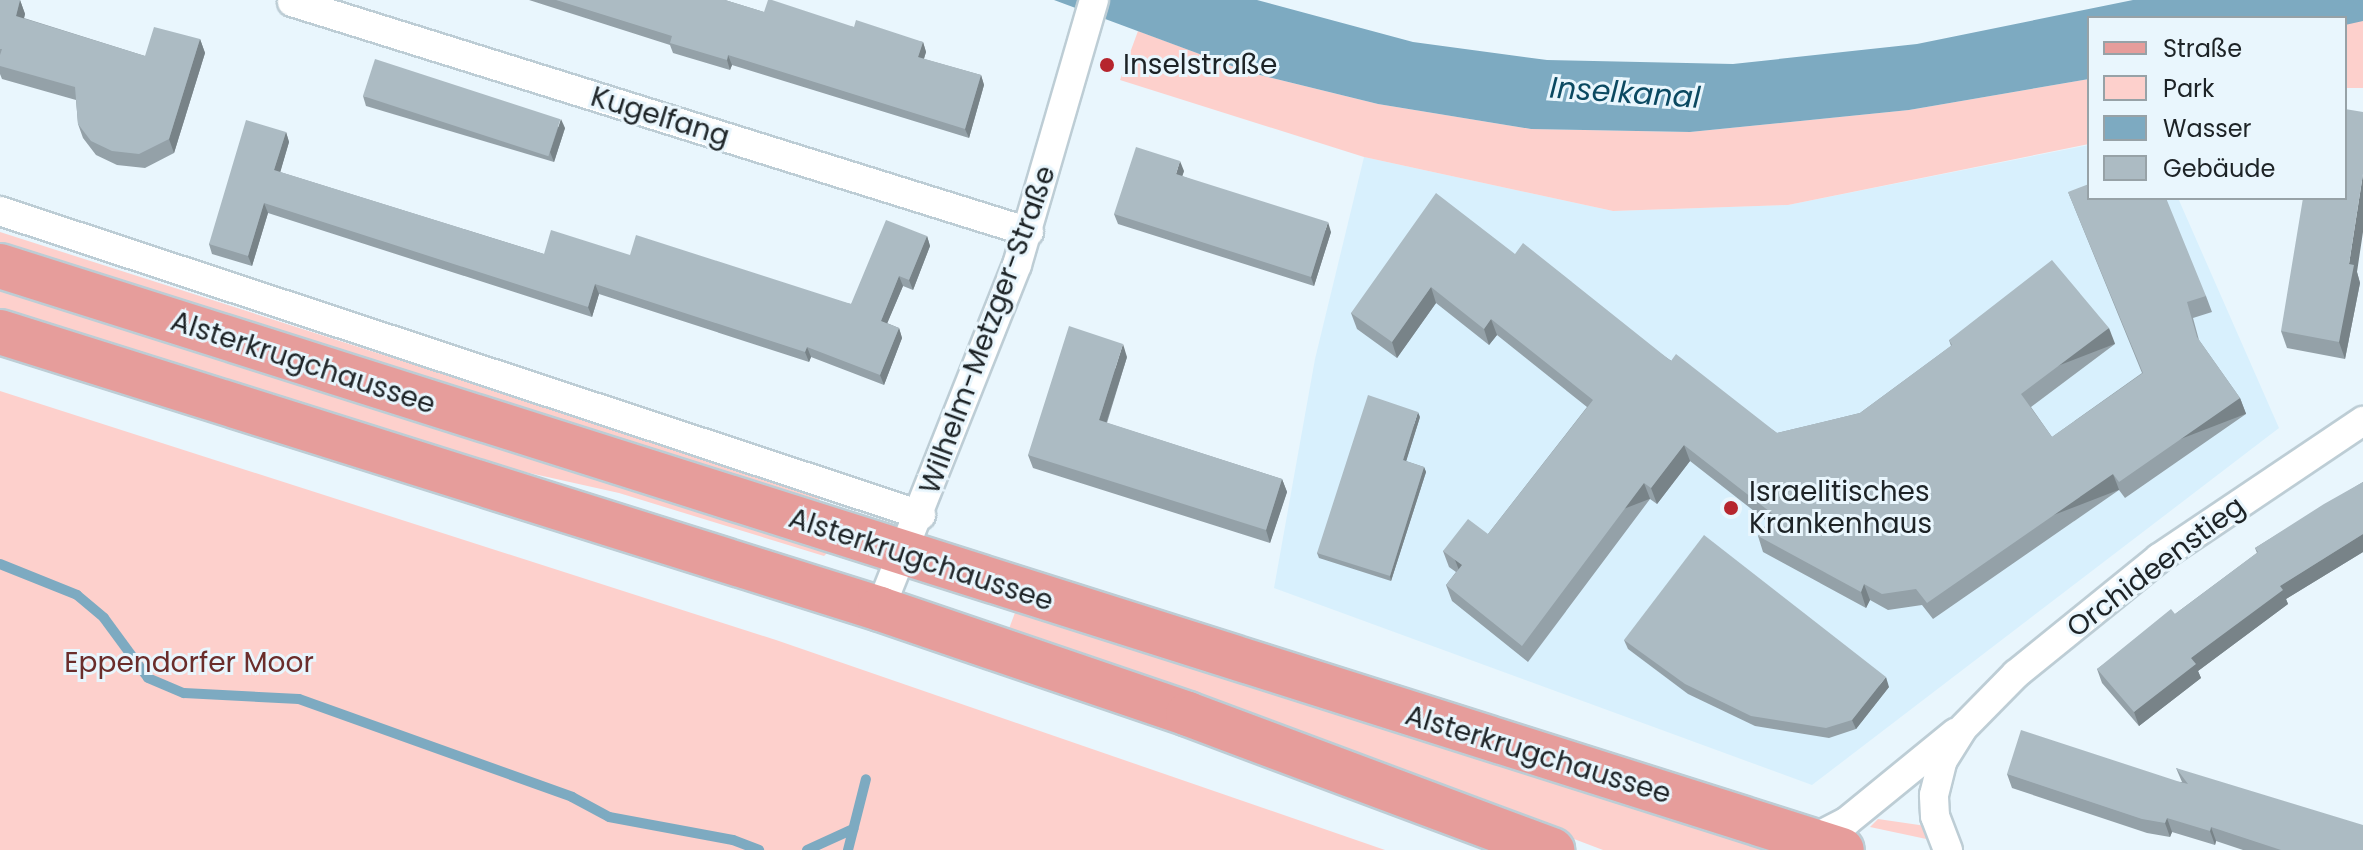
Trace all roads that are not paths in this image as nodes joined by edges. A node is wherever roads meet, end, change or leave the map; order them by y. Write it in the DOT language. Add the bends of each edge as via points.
graph roads {
  1 [pos="1094,0"];
  2 [pos="292,2"];
  3 [pos="0,211"];
  4 [pos="1029,232"];
  5 [pos="0,266"];
  6 [pos="0,332"];
  7 [pos="2363,421"];
  8 [pos="921,515"];
  9 [pos="904,554"];
  10 [pos="880,609"];
  11 [pos="1962,729"];
  12 [pos="1826,845"];
  13 [pos="1552,850"];
  14 [pos="1948,850"];
  1 -- 4 [label="street, Wilhelm-Metzger-Straße"];
  2 -- 4 [label="street, Kugelfang"];
  3 -- 8 [label="street, Alsterkrugchaussee"];
  4 -- 8 [label="street, Wilhelm-Metzger-Straße"];
  5 -- 9 [label="main road, Alsterkrugchaussee"];
  6 -- 10 [label="main road"];
  7 -- 11 [label="street, Orchideenstieg" via="2159,558 2016,674"];
  8 -- 9 [label="street, Wilhelm-Metzger-Straße"];
  9 -- 10 [label="street, Wilhelm-Metzger-Straße"];
  9 -- 12 [label="main road, Alsterkrugchaussee"];
  10 -- 13 [label="main road" via="1188,714"];
  11 -- 12 [label="street, Orchideenstieg" via="1935,744"];
  11 -- 14 [label="street, Orchideenstieg" via="1943,760 1934,795 1935,816"];
}
